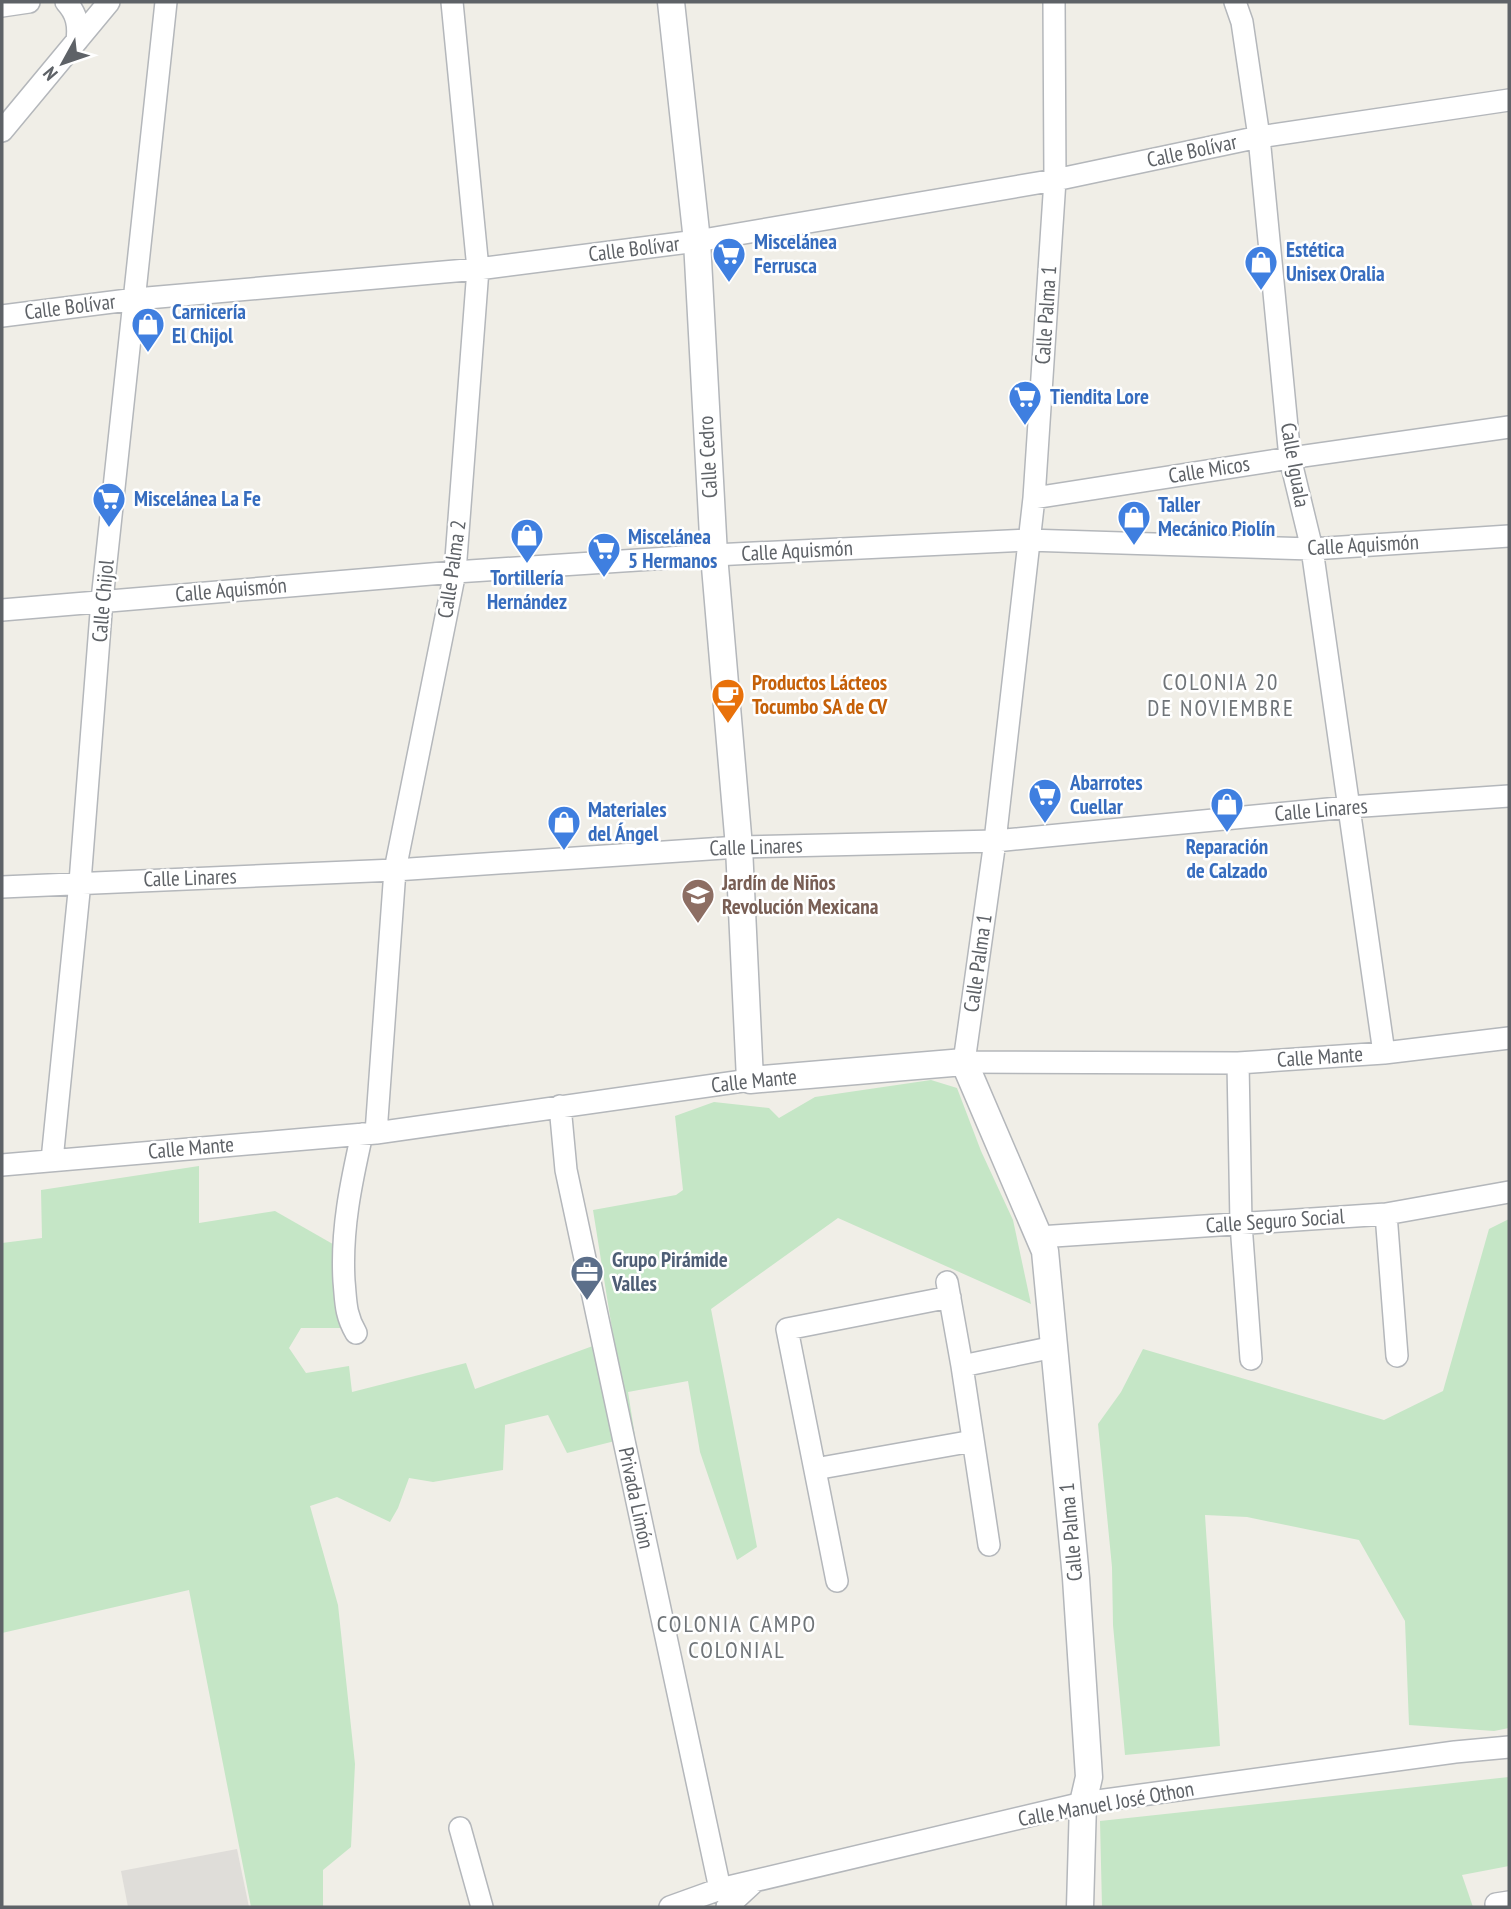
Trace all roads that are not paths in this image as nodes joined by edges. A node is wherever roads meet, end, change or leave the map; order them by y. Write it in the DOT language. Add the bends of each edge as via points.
graph roads {
  1 [pos="29,2"];
  2 [pos="66,2"];
  3 [pos="110,2"];
  4 [pos="166,2"];
  5 [pos="452,2"];
  6 [pos="671,2"];
  7 [pos="1054,2"];
  8 [pos="1235,2"];
  9 [pos="2,6"];
  10 [pos="77,41"];
  11 [pos="1509,100"];
  12 [pos="2,131"];
  13 [pos="1259,137"];
  14 [pos="1055,180"];
  15 [pos="697,241"];
  16 [pos="478,269"];
  17 [pos="136,299"];
  18 [pos="2,316"];
  19 [pos="1509,428"];
  20 [pos="1290,458"];
  21 [pos="1034,498"];
  22 [pos="1509,536"];
  23 [pos="1027,540"];
  24 [pos="1312,549"];
  25 [pos="713,555"];
  26 [pos="456,572"];
  27 [pos="102,600"];
  28 [pos="2,610"];
  29 [pos="1509,796"];
  30 [pos="1349,807"];
  31 [pos="995,841"];
  32 [pos="739,847"];
  33 [pos="395,870"];
  34 [pos="80,882"];
  35 [pos="2,887"];
  36 [pos="1509,1038"];
  37 [pos="1384,1053"];
  38 [pos="964,1062"];
  39 [pos="1238,1063"];
  40 [pos="750,1080"];
  41 [pos="560,1106"];
  42 [pos="369,1133"];
  43 [pos="51,1160"];
  44 [pos="2,1165"];
  45 [pos="1509,1192"];
  46 [pos="1386,1214"];
  47 [pos="1241,1224"];
  48 [pos="1039,1237"];
  49 [pos="356,1333"];
  50 [pos="1054,1347"];
  51 [pos="1397,1356"];
  52 [pos="1251,1359"];
  53 [pos="962,1366"];
  54 [pos="973,1441"];
  55 [pos="815,1469"];
  56 [pos="989,1545"];
  57 [pos="837,1581"];
  58 [pos="1509,1747"];
  59 [pos="1083,1803"];
  60 [pos="460,1828"];
  61 [pos="723,1898"];
  62 [pos="482,1907"];
  63 [pos="670,1907"];
  64 [pos="1080,1907"];
  1 -- 9 [label="street"];
  2 -- 10 [label="street" via="78,21"];
  3 -- 10 [label="street"];
  4 -- 17 [label="street, Calle Chijol"];
  5 -- 16 [label="street, Calle Palma 2"];
  6 -- 15 [label="street, Calle Cedro"];
  7 -- 14 [label="street, Calle Palma 1"];
  8 -- 13 [label="street, Calle Iguala"];
  10 -- 12 [label="street"];
  11 -- 13 [label="street, Calle Bolívar"];
  13 -- 14 [label="street, Calle Bolívar"];
  13 -- 20 [label="street, Calle Iguala"];
  14 -- 15 [label="street, Calle Bolívar"];
  14 -- 21 [label="street, Calle Palma 1"];
  15 -- 16 [label="street, Calle Bolívar"];
  15 -- 25 [label="street, Calle Cedro"];
  16 -- 17 [label="street, Calle Bolívar"];
  16 -- 26 [label="street, Calle Palma 2"];
  17 -- 18 [label="street, Calle Bolívar"];
  17 -- 27 [label="street, Calle Chijol"];
  19 -- 20 [label="street, Calle Micos"];
  20 -- 21 [label="street, Calle Micos"];
  20 -- 24 [label="street, Calle Iguala"];
  21 -- 23 [label="street, Calle Palma 1"];
  22 -- 24 [label="street, Calle Aquismón"];
  23 -- 24 [label="street, Calle Aquismón"];
  23 -- 25 [label="street, Calle Aquismón"];
  23 -- 31 [label="street, Calle Palma 1"];
  24 -- 30 [label="street, Calle Iguala"];
  25 -- 26 [label="street, Calle Aquismón"];
  25 -- 32 [label="street, Calle Cedro"];
  26 -- 27 [label="street, Calle Aquismón"];
  26 -- 33 [label="street, Calle Palma 2"];
  27 -- 28 [label="street, Calle Aquismón"];
  27 -- 34 [label="street, Calle Chijol"];
  29 -- 30 [label="street, Calle Linares"];
  30 -- 31 [label="street, Calle Linares"];
  30 -- 37 [label="street, Calle Iguala"];
  31 -- 32 [label="street, Calle Linares"];
  31 -- 38 [label="street, Calle Palma 1"];
  32 -- 33 [label="street, Calle Linares"];
  32 -- 40 [label="street, Calle Cedro"];
  33 -- 34 [label="street, Calle Linares"];
  33 -- 42 [label="street, Calle Palma 2"];
  34 -- 35 [label="street, Calle Linares"];
  34 -- 43 [label="street, Calle Chijol"];
  36 -- 37 [label="street, Calle Mante"];
  37 -- 39 [label="street, Calle Mante"];
  38 -- 39 [label="street, Calle Mante"];
  38 -- 40 [label="street, Calle Mante"];
  38 -- 48 [label="street, Calle Palma 1"];
  39 -- 47 [label="street"];
  40 -- 41 [label="street, Calle Mante"];
  41 -- 42 [label="street, Calle Mante"];
  41 -- 61 [label="street, Privada Limón" via="566,1170"];
  42 -- 43 [label="street, Calle Mante"];
  42 -- 49 [label="street, Calle Palma 2" via="348,1197 342,1248 347,1317"];
  43 -- 44 [label="street, Calle Mante"];
  45 -- 46 [label="street, Calle Seguro Social"];
  46 -- 47 [label="street, Calle Seguro Social"];
  46 -- 51 [label="street"];
  47 -- 48 [label="street, Calle Seguro Social"];
  47 -- 52 [label="street"];
  48 -- 50 [label="street, Calle Palma 1" via="1045,1251"];
  50 -- 53 [label="street"];
  50 -- 59 [label="street, Calle Palma 1" via="1089,1777"];
  53 -- 54 [label="street"];
  53 -- 55 [label="street" via="948,1289 787,1329"];
  54 -- 55 [label="street"];
  54 -- 56 [label="street"];
  55 -- 57 [label="street"];
  58 -- 59 [label="street, Calle Manuel José Othon"];
  59 -- 61 [label="street, Calle Manuel José Othon" via="756,1880"];
  59 -- 64 [label="street, Calle Palma 1"];
  60 -- 62 [label="street"];
  61 -- 63 [label="street"];
}
